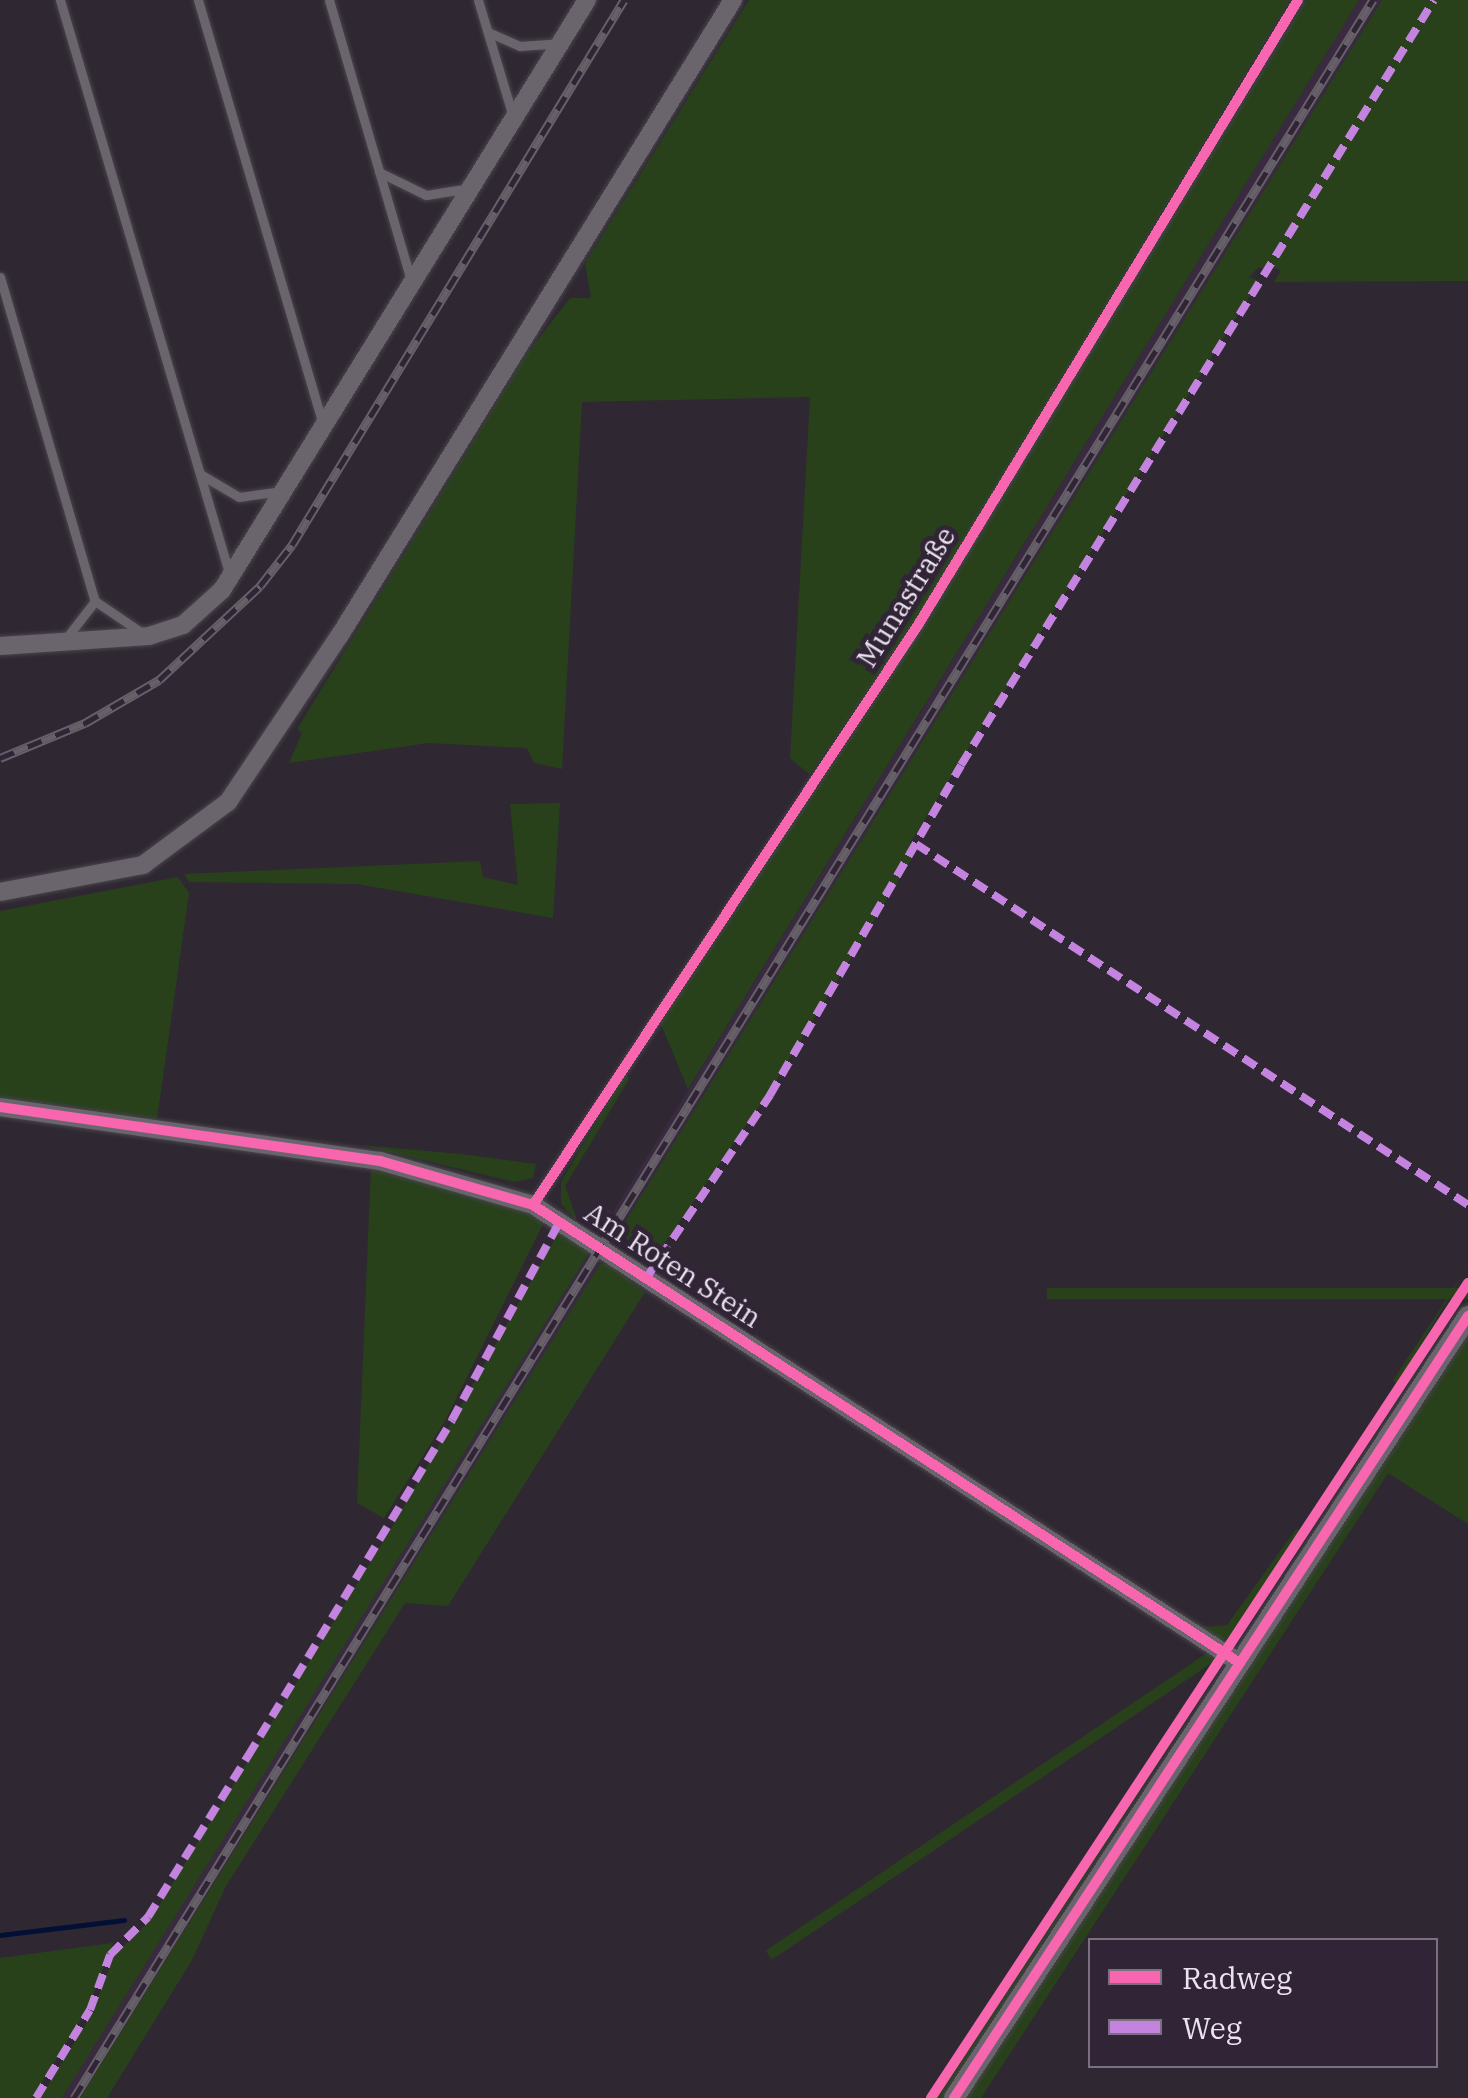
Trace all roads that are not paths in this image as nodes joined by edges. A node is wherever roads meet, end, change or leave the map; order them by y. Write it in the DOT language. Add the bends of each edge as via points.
graph roads {
  1 [pos="60,0"];
  2 [pos="198,0"];
  3 [pos="329,0"];
  4 [pos="478,0"];
  5 [pos="587,0"];
  6 [pos="732,0"];
  7 [pos="1298,0"];
  8 [pos="488,32"];
  9 [pos="562,42"];
  10 [pos="514,120"];
  11 [pos="379,172"];
  12 [pos="473,187"];
  13 [pos="0,277"];
  14 [pos="412,286"];
  15 [pos="324,430"];
  16 [pos="200,474"];
  17 [pos="288,489"];
  18 [pos="231,579"];
  19 [pos="96,601"];
  20 [pos="149,636"];
  21 [pos="62,643"];
  22 [pos="0,646"];
  23 [pos="0,892"];
  24 [pos="0,1106"];
  25 [pos="533,1205"];
  26 [pos="1468,1316"];
  27 [pos="1240,1663"];
  28 [pos="954,2098"];
  1 -- 16 [label="lane"];
  2 -- 15 [label="lane"];
  3 -- 11 [label="lane"];
  4 -- 8 [label="lane"];
  5 -- 9 [label="street"];
  6 -- 23 [label="street" via="340,635 228,802 143,865"];
  7 -- 25 [label="lane, Munastraße" via="918,625"];
  8 -- 9 [label="lane" via="520,46"];
  8 -- 10 [label="lane"];
  9 -- 10 [label="street"];
  10 -- 12 [label="street"];
  11 -- 12 [label="lane" via="426,195"];
  11 -- 14 [label="lane"];
  12 -- 14 [label="street"];
  13 -- 19 [label="lane"];
  14 -- 15 [label="street"];
  15 -- 17 [label="street"];
  16 -- 17 [label="lane" via="238,496"];
  16 -- 18 [label="lane"];
  17 -- 18 [label="street"];
  18 -- 20 [label="street" via="184,624"];
  19 -- 20 [label="lane"];
  19 -- 21 [label="lane"];
  20 -- 21 [label="street"];
  21 -- 22 [label="street"];
  24 -- 25 [label="street, Am Roten Stein" via="380,1160"];
  25 -- 27 [label="street, Am Roten Stein"];
  26 -- 27 [label="street"];
  27 -- 28 [label="street"];
}
